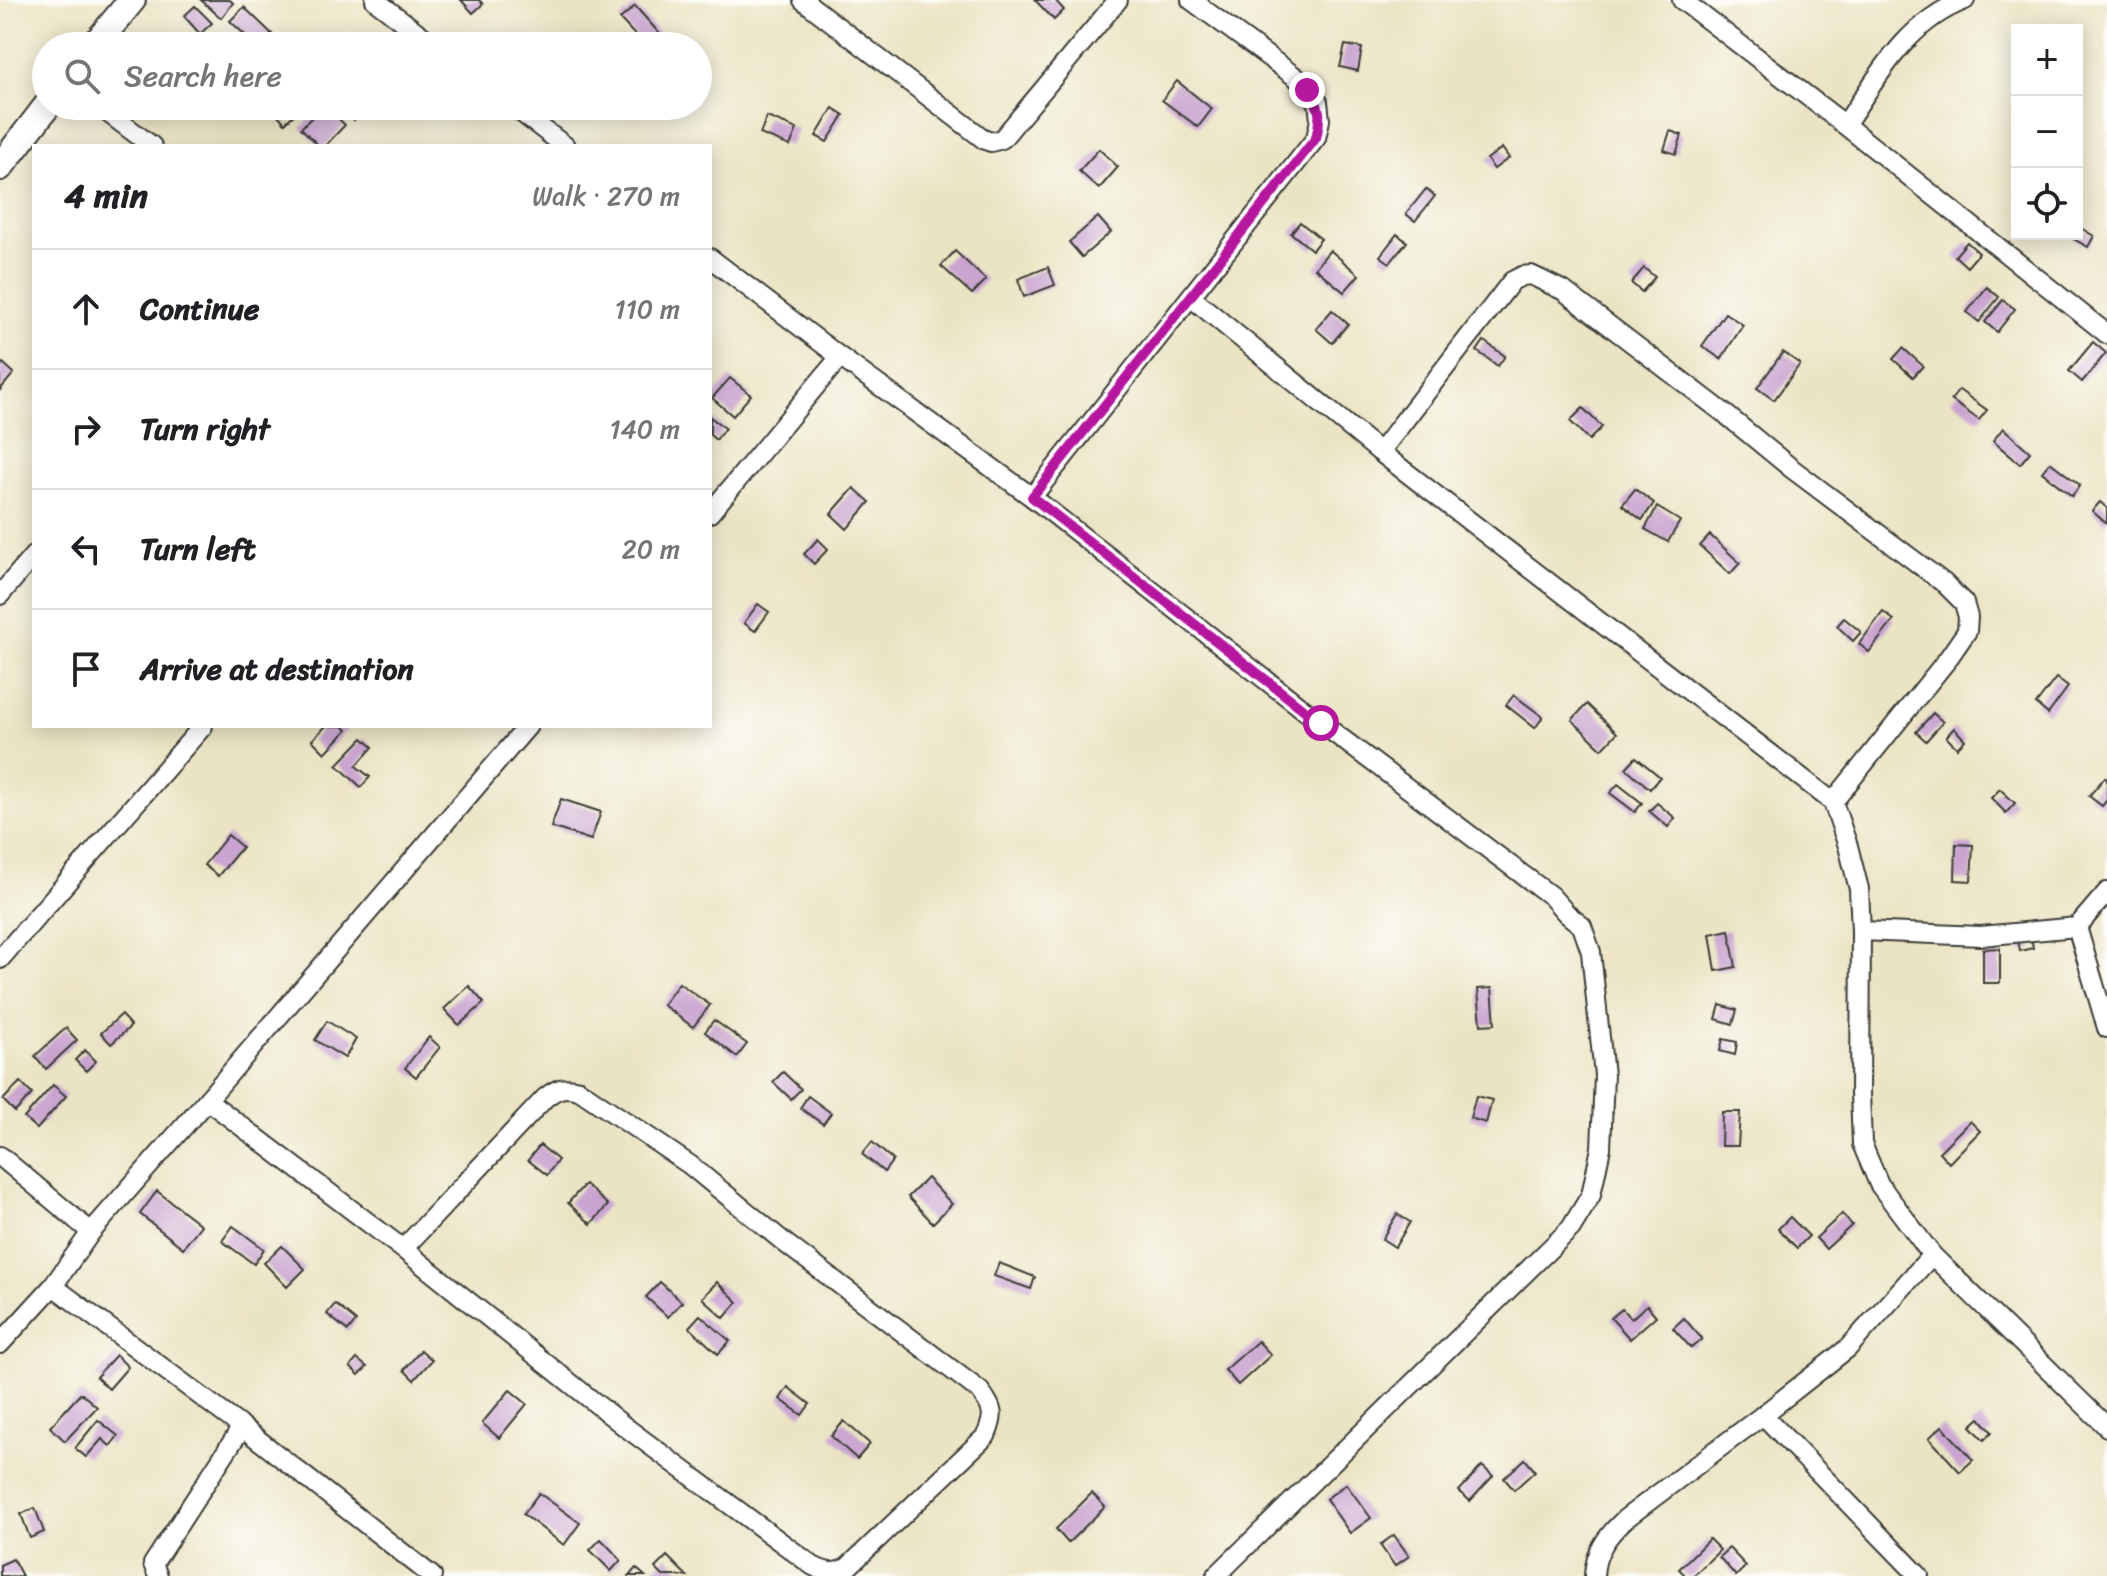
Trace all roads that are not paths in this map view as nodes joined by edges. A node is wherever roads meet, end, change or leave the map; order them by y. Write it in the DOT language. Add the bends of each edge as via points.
graph roads {
  1 [pos="375,0"];
  2 [pos="803,0"];
  3 [pos="1118,0"];
  4 [pos="1191,0"];
  5 [pos="1682,0"];
  6 [pos="1965,0"];
  7 [pos="121,3"];
  8 [pos="103,32"];
  9 [pos="417,32"];
  10 [pos="36,120"];
  11 [pos="118,120"];
  12 [pos="531,120"];
  13 [pos="1845,125"];
  14 [pos="149,144"];
  15 [pos="562,144"];
  16 [pos="0,167"];
  17 [pos="712,260"];
  18 [pos="1192,298"];
  19 [pos="2107,334"];
  20 [pos="840,357"];
  21 [pos="1380,452"];
  22 [pos="1032,497"];
  23 [pos="712,511"];
  24 [pos="32,557"];
  25 [pos="0,595"];
  26 [pos="201,728"];
  27 [pos="526,728"];
  28 [pos="1833,802"];
  29 [pos="2107,892"];
  30 [pos="2077,927"];
  31 [pos="1861,931"];
  32 [pos="0,959"];
  33 [pos="2107,1028"];
  34 [pos="207,1100"];
  35 [pos="0,1156"];
  36 [pos="91,1232"];
  37 [pos="403,1249"];
  38 [pos="1932,1255"];
  39 [pos="53,1286"];
  40 [pos="0,1344"];
  41 [pos="1763,1415"];
  42 [pos="242,1427"];
  43 [pos="2107,1427"];
  44 [pos="1222,1574"];
  45 [pos="158,1576"];
  46 [pos="432,1576"];
  47 [pos="1594,1576"];
  48 [pos="1919,1576"];
  1 -- 9 [label="street"];
  2 -- 3 [label="street" via="991,142 1002,139"];
  4 -- 18 [label="street" via="1297,78 1318,102 1320,120 1316,138"];
  5 -- 13 [label="street"];
  6 -- 13 [label="street" via="1939,12 1895,51"];
  7 -- 8 [label="street"];
  10 -- 16 [label="street"];
  11 -- 14 [label="street"];
  12 -- 15 [label="street"];
  13 -- 19 [label="street"];
  17 -- 20 [label="street"];
  18 -- 21 [label="street"];
  18 -- 22 [label="street"];
  20 -- 22 [label="street"];
  20 -- 23 [label="street"];
  21 -- 28 [label="street"];
  21 -- 28 [label="street" via="1512,281 1522,276 1564,291 1724,413 1944,583 1964,603 1968,617 1967,631 1947,660"];
  22 -- 44 [label="street" via="1551,896 1582,926 1591,952 1604,1075 1601,1148 1591,1195 1578,1217"];
  24 -- 25 [label="street"];
  26 -- 32 [label="street"];
  27 -- 34 [label="street"];
  28 -- 31 [label="street" via="1859,889"];
  29 -- 30 [label="street"];
  30 -- 31 [label="street" via="1981,936"];
  30 -- 33 [label="street"];
  31 -- 38 [label="street" via="1862,1144 1879,1184"];
  34 -- 36 [label="street"];
  34 -- 37 [label="street"];
  35 -- 36 [label="street"];
  36 -- 39 [label="street"];
  37 -- 37 [label="street" via="545,1098 566,1086 690,1165 980,1391 992,1407 992,1422 986,1436 847,1568 827,1573 624,1426"];
  38 -- 41 [label="street" via="1848,1348"];
  38 -- 43 [label="street"];
  39 -- 40 [label="street"];
  39 -- 42 [label="street"];
  41 -- 47 [label="street" via="1607,1536"];
  41 -- 48 [label="street"];
  42 -- 45 [label="street" via="153,1564"];
  42 -- 46 [label="street"];
}
